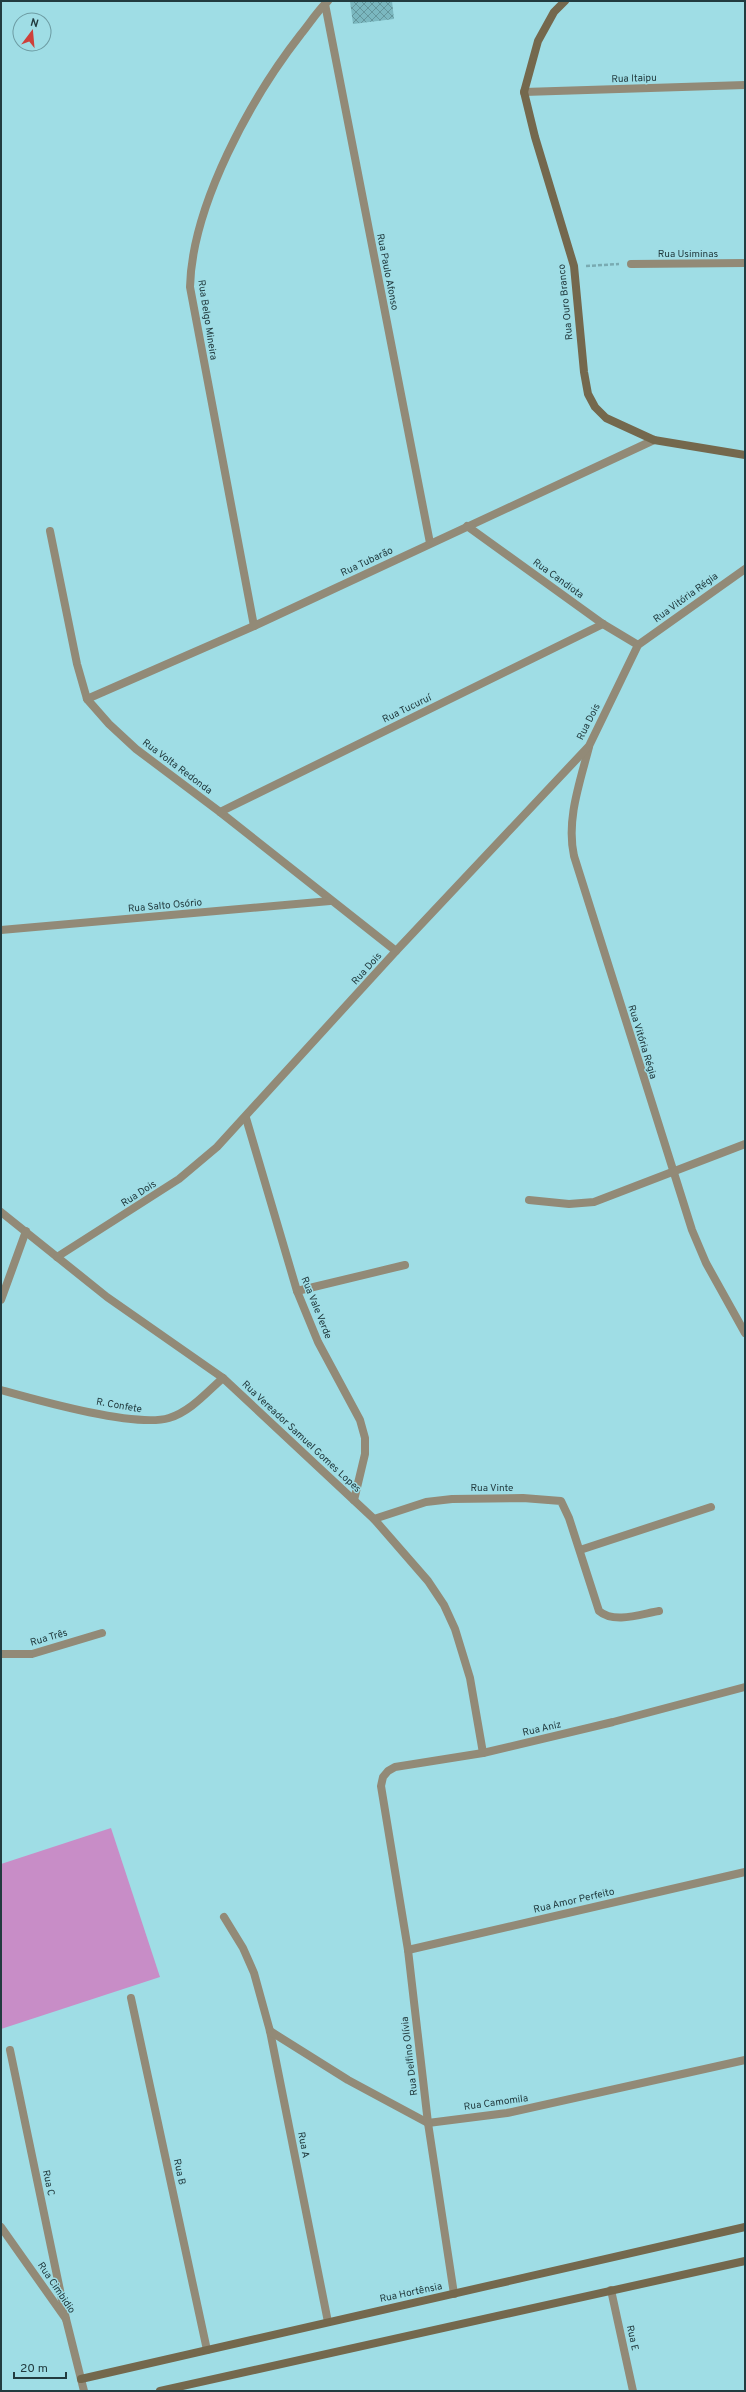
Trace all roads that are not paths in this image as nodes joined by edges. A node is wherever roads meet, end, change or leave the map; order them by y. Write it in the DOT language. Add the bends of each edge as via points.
graph roads {
  1 [pos="565,1"];
  2 [pos="326,3"];
  3 [pos="745,85"];
  4 [pos="524,92"];
  5 [pos="745,263"];
  6 [pos="631,264"];
  7 [pos="654,440"];
  8 [pos="745,455"];
  9 [pos="467,526"];
  10 [pos="50,531"];
  11 [pos="430,543"];
  12 [pos="745,569"];
  13 [pos="603,624"];
  14 [pos="254,626"];
  15 [pos="638,644"];
  16 [pos="87,700"];
  17 [pos="589,746"];
  18 [pos="220,812"];
  19 [pos="330,901"];
  20 [pos="1,930"];
  21 [pos="396,951"];
  22 [pos="246,1118"];
  23 [pos="745,1144"];
  24 [pos="672,1170"];
  25 [pos="529,1200"];
  26 [pos="1,1212"];
  27 [pos="26,1231"];
  28 [pos="57,1257"];
  29 [pos="405,1265"];
  30 [pos="297,1291"];
  31 [pos="1,1300"];
  32 [pos="745,1333"];
  33 [pos="222,1378"];
  34 [pos="1,1390"];
  35 [pos="354,1500"];
  36 [pos="711,1507"];
  37 [pos="374,1519"];
  38 [pos="580,1550"];
  39 [pos="659,1611"];
  40 [pos="102,1633"];
  41 [pos="1,1654"];
  42 [pos="745,1687"];
  43 [pos="483,1753"];
  44 [pos="385,1816"];
  45 [pos="745,1872"];
  46 [pos="224,1917"];
  47 [pos="408,1950"];
  48 [pos="131,1998"];
  49 [pos="270,2031"];
  50 [pos="10,2050"];
  51 [pos="745,2060"];
  52 [pos="428,2123"];
  53 [pos="1,2227"];
  54 [pos="745,2227"];
  55 [pos="745,2261"];
  56 [pos="611,2290"];
  57 [pos="454,2294"];
  58 [pos="66,2320"];
  59 [pos="328,2322"];
  60 [pos="207,2350"];
  61 [pos="81,2379"];
  62 [pos="84,2391"];
  63 [pos="160,2391"];
  64 [pos="632,2391"];
  1 -- 4 [label="street, Rua Ouro Branco" via="554,12 538,41"];
  2 -- 11 [label="street, Rua Paulo Afonso"];
  2 -- 14 [label="street, Rua Belgo Mineira" via="284,56 246,118 205,209 190,267 190,287"];
  3 -- 4 [label="street, Rua Itaipu"];
  4 -- 7 [label="street, Rua Ouro Branco" via="574,266 588,394 595,407 606,418"];
  5 -- 6 [label="street, Rua Usiminas"];
  7 -- 8 [label="street, Rua Ouro Branco"];
  7 -- 9 [label="street, Rua Tubarão"];
  9 -- 11 [label="street, Rua Tubarão"];
  9 -- 13 [label="street, Rua Candiota"];
  10 -- 16 [label="street, Rua Volta Redonda" via="77,664"];
  11 -- 14 [label="street, Rua Tubarão"];
  12 -- 15 [label="street, Rua Vitória Régia"];
  13 -- 15 [label="street, Rua Candiota"];
  13 -- 18 [label="street, Rua Tucuruí"];
  14 -- 16 [label="street, Rua Tubarão"];
  15 -- 17 [label="street, Rua Dois"];
  16 -- 18 [label="street, Rua Volta Redonda" via="136,749"];
  17 -- 21 [label="street, Rua Dois"];
  17 -- 24 [label="street, Rua Vitória Régia" via="573,817 571,844"];
  18 -- 19 [label="street, Rua Volta Redonda"];
  19 -- 20 [label="street, Rua Salto Osório"];
  19 -- 21 [label="street, Rua Volta Redonda"];
  21 -- 22 [label="street, Rua Dois"];
  22 -- 28 [label="street, Rua Dois" via="217,1148 179,1179"];
  22 -- 30 [label="street, Rua Vale Verde"];
  23 -- 24 [label="street"];
  24 -- 25 [label="street" via="594,1202 568,1204"];
  24 -- 32 [label="street, Rua Vitória Régia" via="700,1249"];
  26 -- 27 [label="street, Rua Vereador Samuel Gomes Lopes"];
  27 -- 28 [label="street, Rua Vereador Samuel Gomes Lopes"];
  27 -- 31 [label="street"];
  28 -- 33 [label="street, Rua Vereador Samuel Gomes Lopes" via="107,1297"];
  29 -- 30 [label="street"];
  30 -- 35 [label="street, Rua Vale Verde" via="315,1334 360,1420 365,1438 365,1454"];
  33 -- 34 [label="street, R. Confete" via="188,1409 169,1418 147,1421"];
  33 -- 35 [label="street, Rua Vereador Samuel Gomes Lopes"];
  35 -- 37 [label="street, Rua Vereador Samuel Gomes Lopes"];
  36 -- 38 [label="street"];
  37 -- 38 [label="street, Rua Vinte" via="426,1502 452,1499 556,1500 564,1505"];
  37 -- 43 [label="street, Rua Vereador Samuel Gomes Lopes" via="428,1581 444,1605 455,1629 470,1678"];
  38 -- 39 [label="street, Rua Vinte" via="597,1607 603,1614 623,1617"];
  40 -- 41 [label="street, Rua Três" via="32,1654"];
  42 -- 43 [label="street, Rua Aniz"];
  43 -- 44 [label="street, Rua Aniz" via="395,1767 388,1771 383,1778 382,1786"];
  44 -- 47 [label="street, Rua Delfino Olívia"];
  45 -- 47 [label="street, Rua Amor Perfeito"];
  46 -- 49 [label="street, Rua A" via="243,1948 254,1973"];
  47 -- 52 [label="street, Rua Delfino Olívia"];
  48 -- 60 [label="street, Rua B"];
  49 -- 52 [label="street" via="348,2080"];
  49 -- 59 [label="street, Rua A"];
  50 -- 58 [label="street, Rua C"];
  51 -- 52 [label="street, Rua Camomila" via="507,2113"];
  52 -- 57 [label="street, Rua Delfino Olívia"];
  53 -- 58 [label="street, Rua Cimbidio"];
  54 -- 57 [label="street, Rua Hortênsia"];
  55 -- 56 [label="street"];
  56 -- 63 [label="street"];
  56 -- 64 [label="street, Rua E"];
  57 -- 59 [label="street, Rua Hortênsia"];
  58 -- 61 [label="street, Rua Cimbidio"];
  59 -- 60 [label="street, Rua Hortênsia"];
  60 -- 61 [label="street, Rua Hortênsia"];
  61 -- 62 [label="street, Rua Cimbidio"];
}
